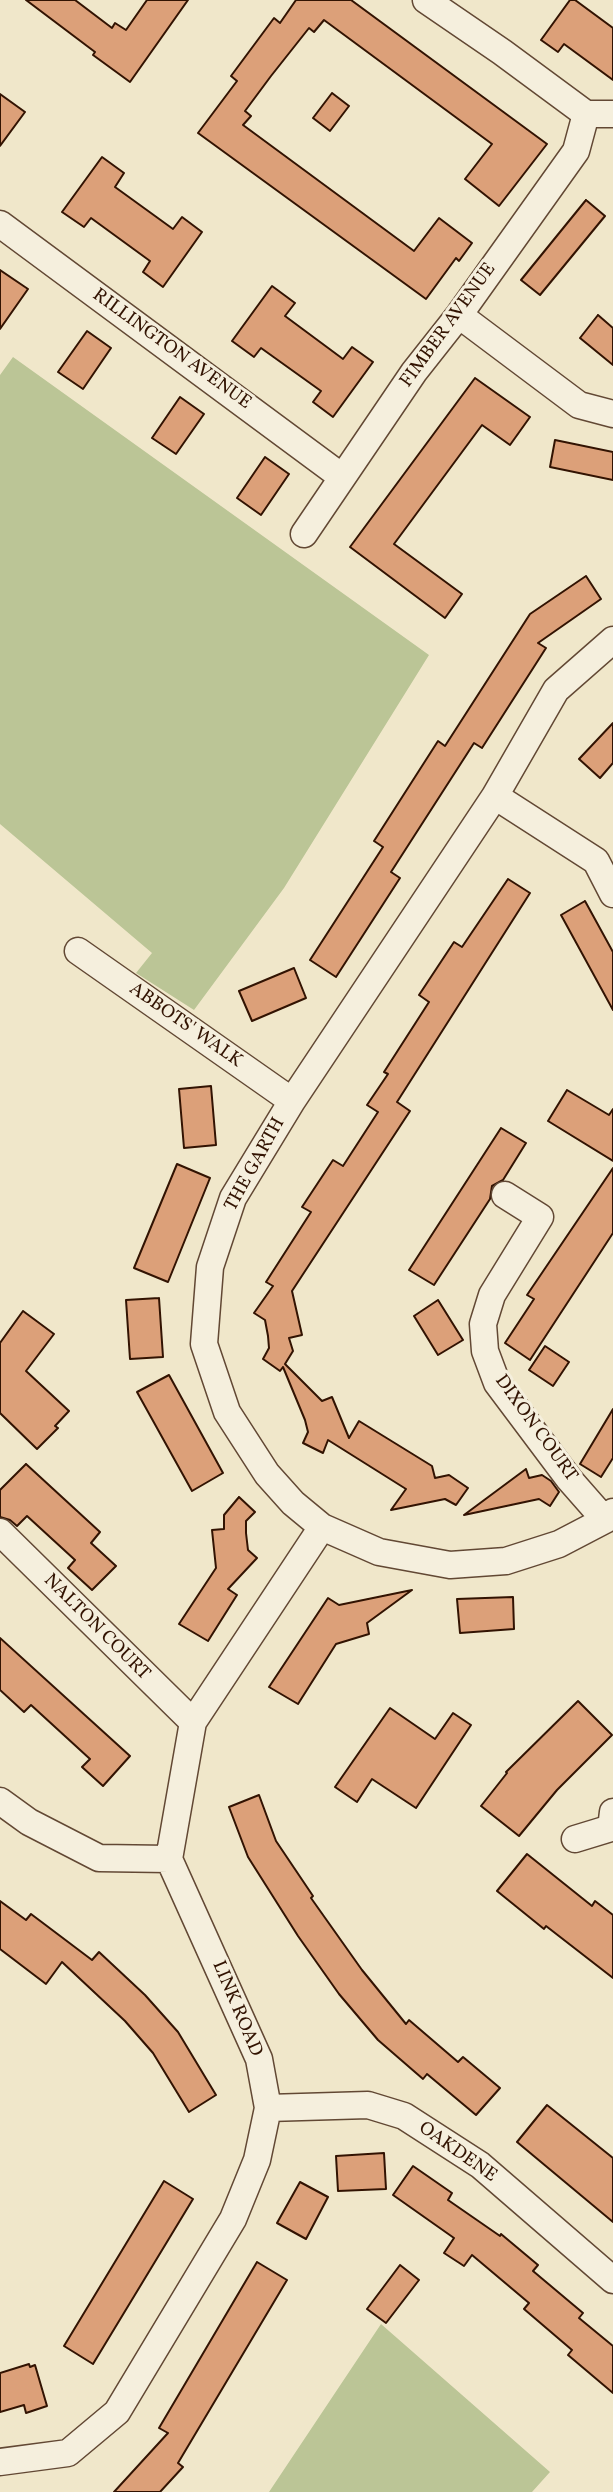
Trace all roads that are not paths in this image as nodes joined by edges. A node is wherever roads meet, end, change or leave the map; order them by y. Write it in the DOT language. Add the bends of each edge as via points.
graph roads {
  1 [pos="426,0"];
  2 [pos="586,114"];
  3 [pos="613,114"];
  4 [pos="0,224"];
  5 [pos="458,315"];
  6 [pos="613,414"];
  7 [pos="342,477"];
  8 [pos="304,534"];
  9 [pos="613,640"];
  10 [pos="495,796"];
  11 [pos="605,861"];
  12 [pos="613,894"];
  13 [pos="78,951"];
  14 [pos="292,1101"];
  15 [pos="506,1195"];
  16 [pos="609,1516"];
  17 [pos="322,1527"];
  18 [pos="0,1532"];
  19 [pos="192,1723"];
  20 [pos="0,1801"];
  21 [pos="612,1823"];
  22 [pos="575,1839"];
  23 [pos="169,1859"];
  24 [pos="268,2108"];
  25 [pos="613,2280"];
  26 [pos="0,2462"];
  1 -- 2 [label="street"];
  2 -- 3 [label="street"];
  2 -- 5 [label="street, FIMBER AVENUE" via="576,151"];
  4 -- 7 [label="street, RILLINGTON AVENUE"];
  5 -- 6 [label="street" via="579,405"];
  5 -- 7 [label="street, FIMBER AVENUE"];
  7 -- 8 [label="street, FIMBER AVENUE"];
  9 -- 10 [label="street, THE GARTH" via="556,690"];
  10 -- 11 [label="street"];
  10 -- 14 [label="street, THE GARTH"];
  11 -- 12 [label="street"];
  13 -- 14 [label="street, ABBOTS' WALK"];
  14 -- 17 [label="street, THE GARTH" via="233,1198 210,1267 204,1344 227,1412 253,1453 293,1503"];
  15 -- 16 [label="street, DIXON COURT" via="540,1217 492,1295 483,1324 485,1351 497,1383 569,1479"];
  16 -- 17 [label="street, THE GARTH" via="559,1544 506,1560 450,1565 379,1552"];
  17 -- 19 [label="street"];
  18 -- 19 [label="street, NALTON COURT"];
  19 -- 23 [label="street"];
  20 -- 23 [label="street" via="29,1822 100,1858"];
  21 -- 22 [label="street"];
  23 -- 24 [label="street, LINK ROAD" via="259,2059"];
  24 -- 25 [label="street, OAKDENE" via="368,2105 404,2116 480,2165"];
  24 -- 26 [label="street, LINK ROAD" via="257,2160 233,2219 117,2412 68,2453"];
}
